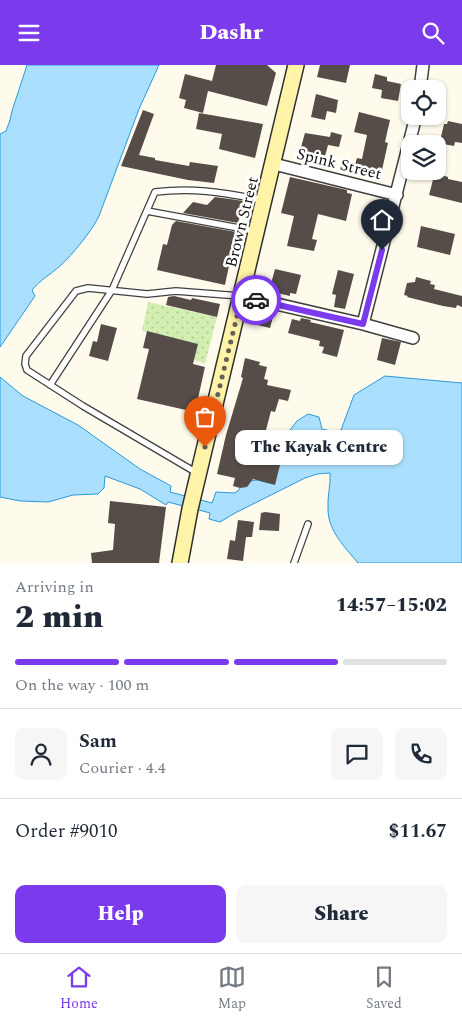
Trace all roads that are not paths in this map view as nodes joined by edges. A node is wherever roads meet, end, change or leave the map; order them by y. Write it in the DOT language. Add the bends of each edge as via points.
graph roads {
  1 [pos="296,65"];
  2 [pos="423,65"];
  3 [pos="421,80"];
  4 [pos="414,125"];
  5 [pos="274,164"];
  6 [pos="396,195"];
  7 [pos="265,201"];
  8 [pos="147,211"];
  9 [pos="258,231"];
  10 [pos="112,290"];
  11 [pos="242,296"];
  12 [pos="363,324"];
  13 [pos="413,338"];
  14 [pos="50,385"];
  15 [pos="198,474"];
  16 [pos="308,524"];
  17 [pos="180,563"];
  18 [pos="294,563"];
  1 -- 5 [label="main road, Brown Street"];
  2 -- 3 [label="street"];
  4 -- 6 [label="street"];
  5 -- 6 [label="street, Spink Street"];
  5 -- 7 [label="main road, Brown Street"];
  6 -- 12 [label="street"];
  7 -- 8 [label="lane" via="213,190 179,189 156,192"];
  7 -- 9 [label="main road, Brown Street"];
  8 -- 9 [label="lane"];
  8 -- 10 [label="lane"];
  9 -- 11 [label="main road, Brown Street"];
  10 -- 11 [label="lane"];
  10 -- 14 [label="lane"];
  10 -- 14 [label="lane" via="88,288 76,291 26,356 27,370"];
  11 -- 12 [label="street"];
  11 -- 15 [label="main road, Brown Street"];
  12 -- 13 [label="street"];
  14 -- 15 [label="lane"];
  15 -- 17 [label="main road, Brown Street"];
  16 -- 18 [label="lane"];
}
